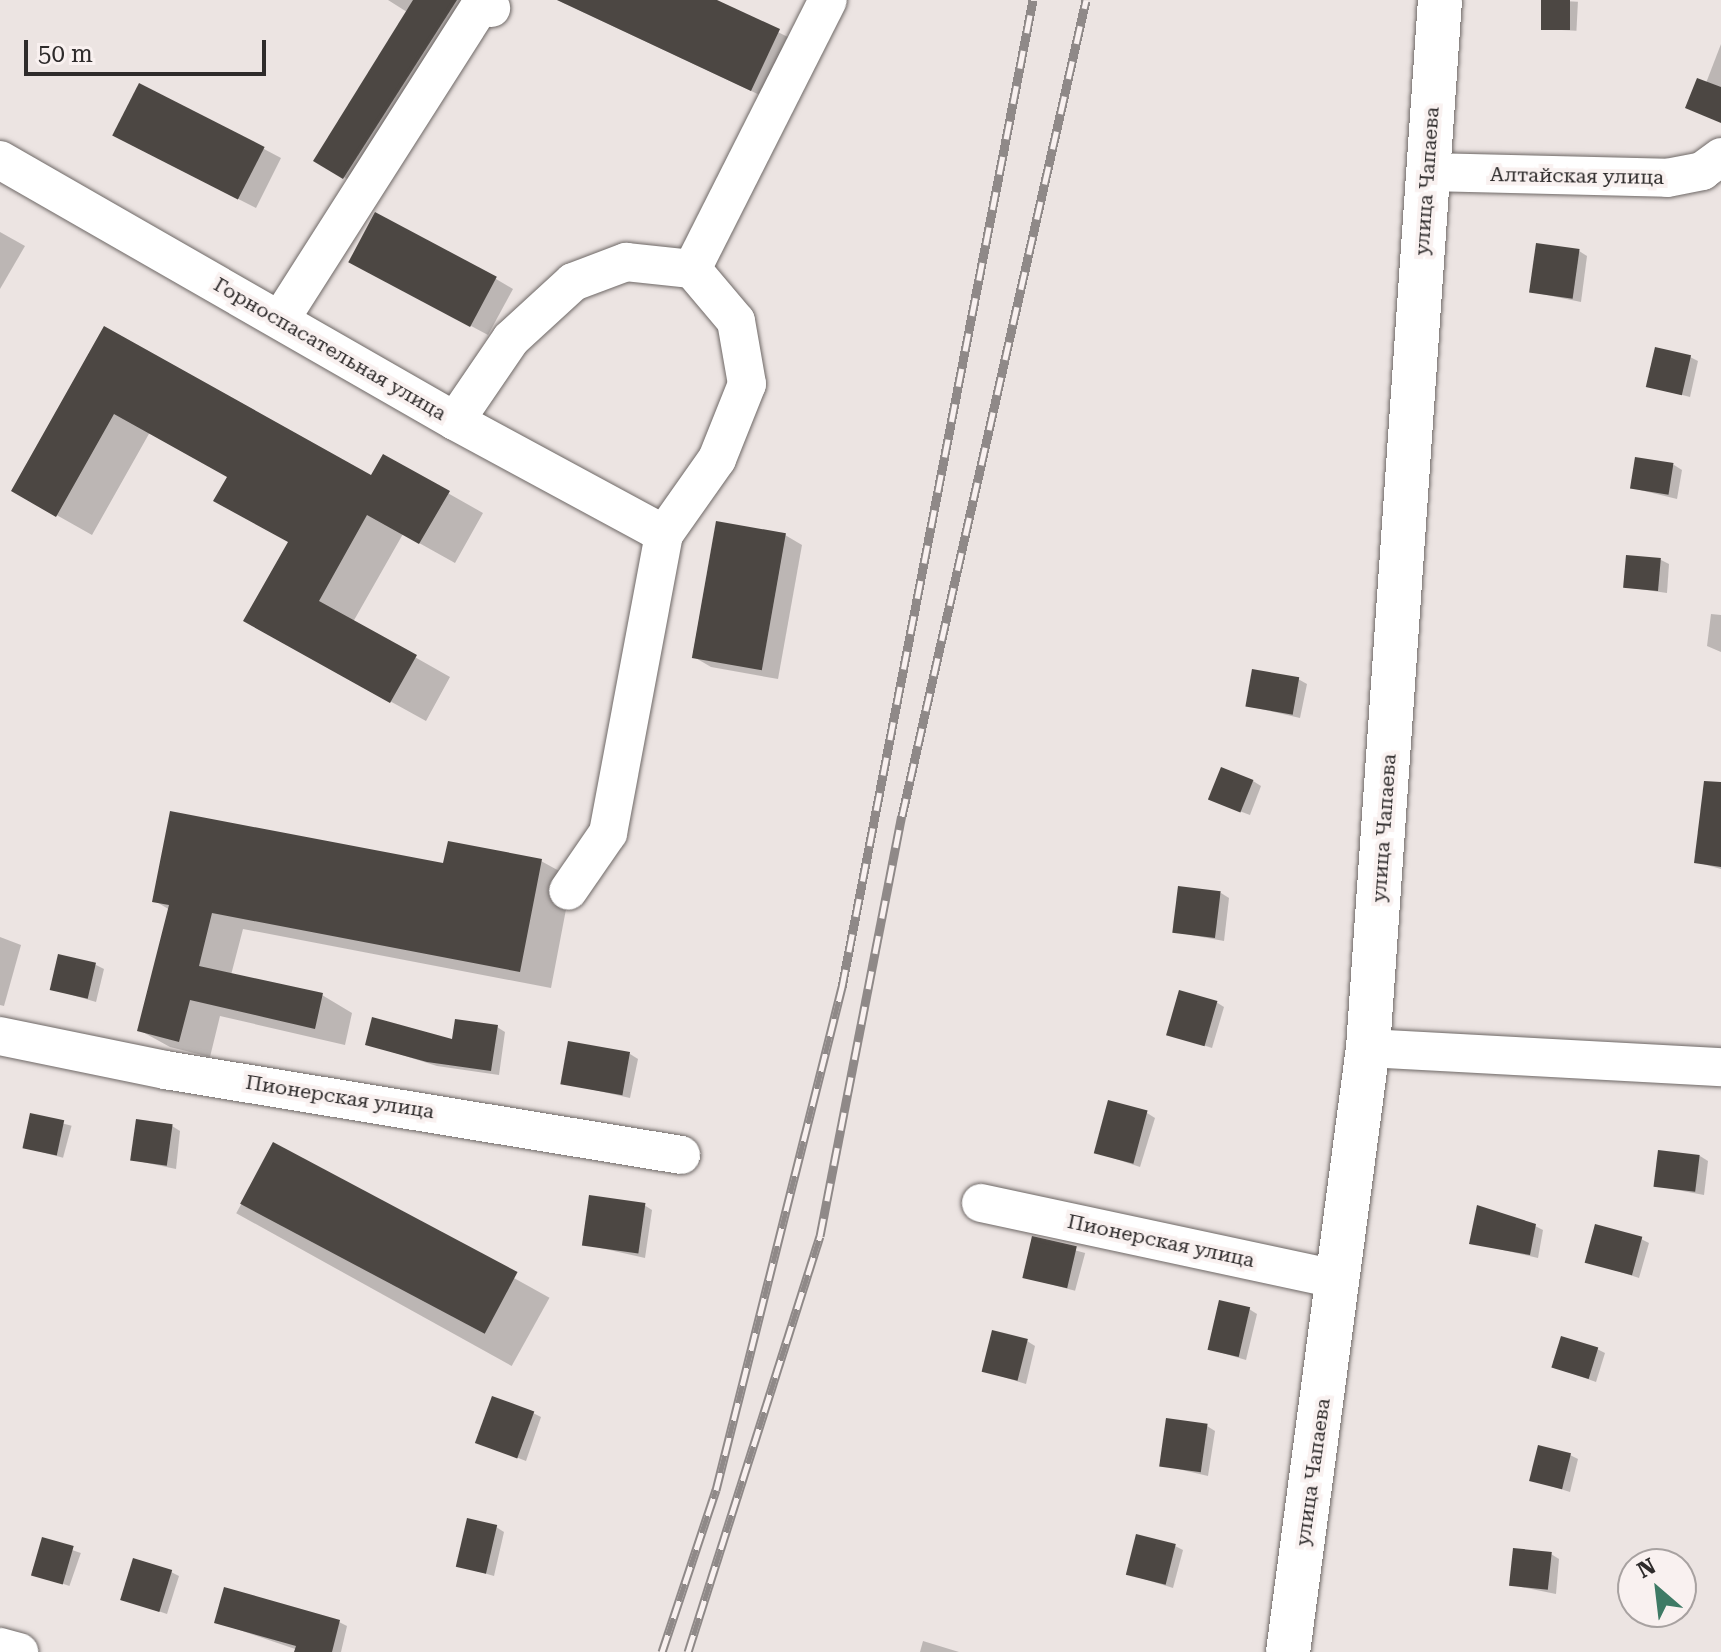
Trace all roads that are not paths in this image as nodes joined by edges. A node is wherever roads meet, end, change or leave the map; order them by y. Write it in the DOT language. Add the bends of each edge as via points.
graph roads {
  1 [pos="828,0"];
  2 [pos="1440,0"];
  3 [pos="491,8"];
  4 [pos="1721,157"];
  5 [pos="0,160"];
  6 [pos="1428,172"];
  7 [pos="692,269"];
  8 [pos="280,320"];
  9 [pos="455,421"];
  10 [pos="664,534"];
  11 [pos="568,891"];
  12 [pos="0,1036"];
  13 [pos="1368,1048"];
  14 [pos="1721,1067"];
  15 [pos="681,1155"];
  16 [pos="981,1203"];
  17 [pos="1340,1280"];
  18 [pos="0,1647"];
  19 [pos="19,1652"];
  20 [pos="1288,1652"];
  1 -- 7 [label="street"];
  2 -- 6 [label="street, улица Чапаева"];
  3 -- 8 [label="street" via="481,4"];
  4 -- 6 [label="street, Алтайская улица" via="1702,171 1667,178"];
  5 -- 8 [label="street, Горноспасательная улица"];
  6 -- 13 [label="street, улица Чапаева"];
  7 -- 9 [label="street" via="626,262 573,282 511,339"];
  7 -- 10 [label="street" via="736,321 747,384 717,459"];
  8 -- 9 [label="street, Горноспасательная улица"];
  9 -- 10 [label="street, Горноспасательная улица"];
  10 -- 11 [label="street" via="608,833"];
  12 -- 15 [label="street, Пионерская улица" via="165,1070"];
  13 -- 14 [label="street"];
  13 -- 17 [label="street, улица Чапаева"];
  16 -- 17 [label="street, Пионерская улица"];
  17 -- 20 [label="street, улица Чапаева"];
  18 -- 19 [label="street"];
}
